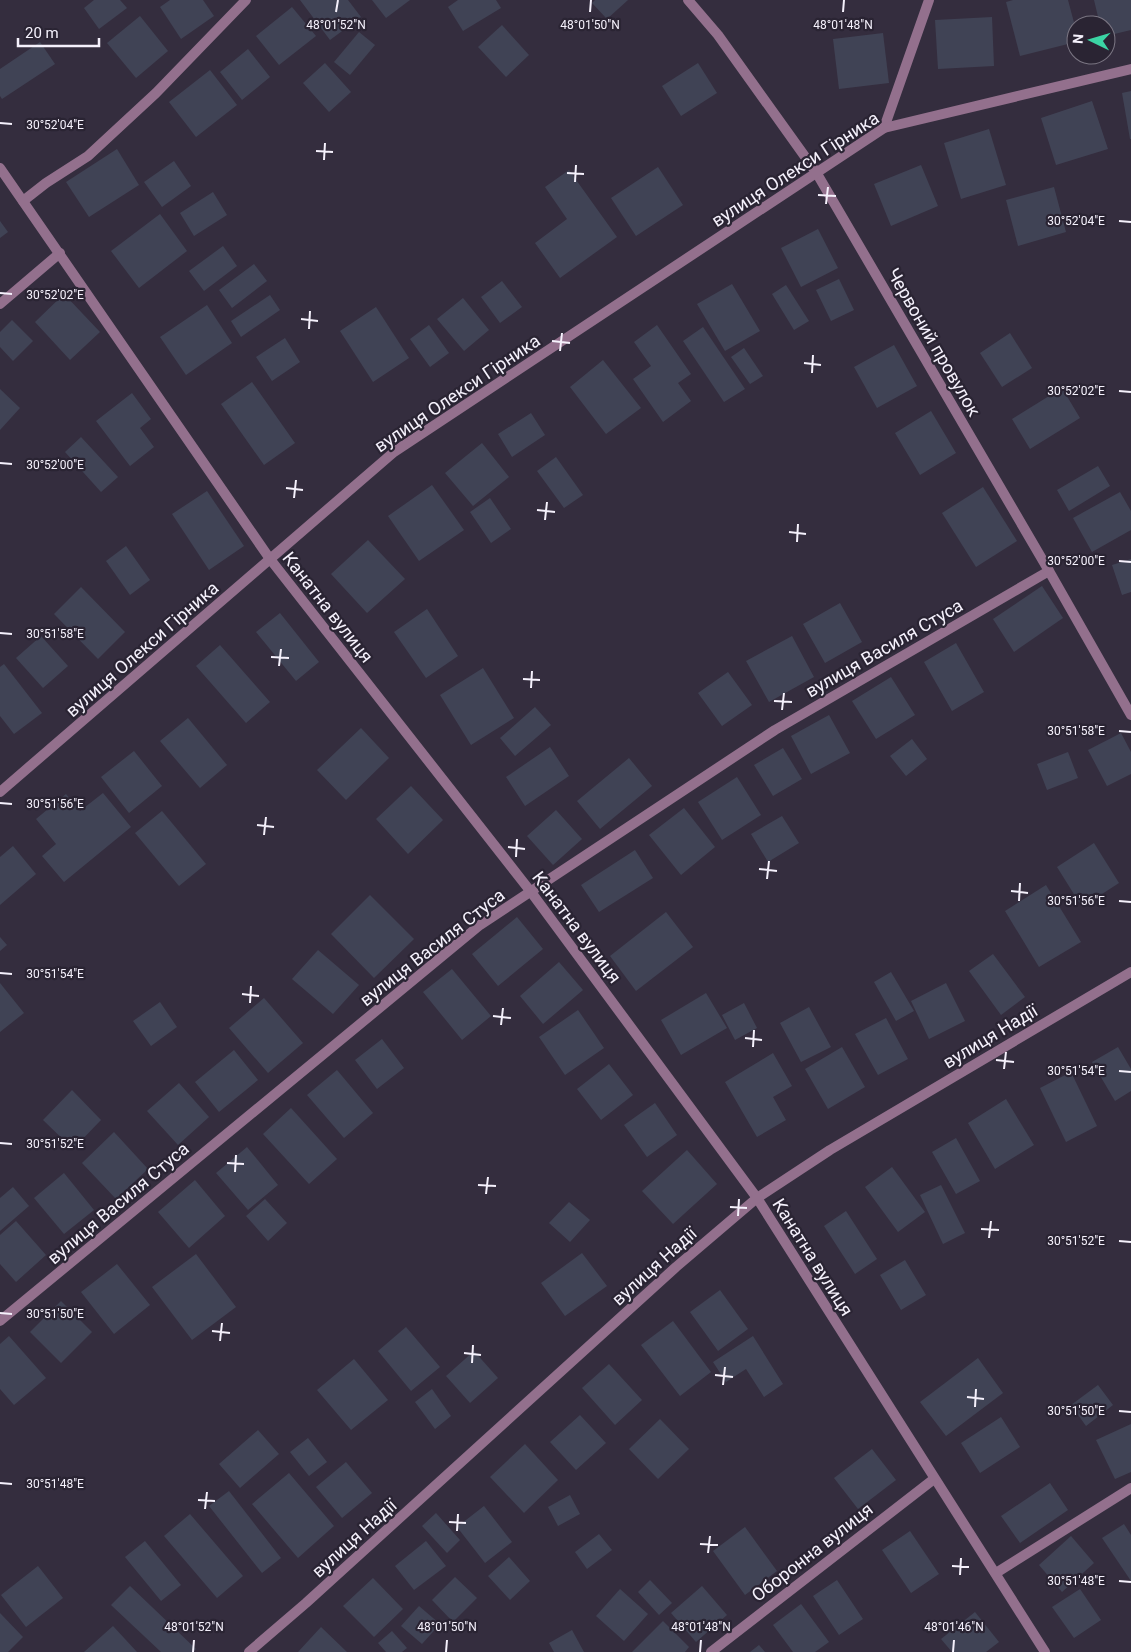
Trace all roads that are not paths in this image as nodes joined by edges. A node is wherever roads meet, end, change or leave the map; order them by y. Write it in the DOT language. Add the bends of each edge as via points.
graph roads {
  1 [pos="246,0"];
  2 [pos="688,0"];
  3 [pos="929,0"];
  4 [pos="1131,69"];
  5 [pos="884,128"];
  6 [pos="0,168"];
  7 [pos="816,172"];
  8 [pos="23,201"];
  9 [pos="60,253"];
  10 [pos="0,304"];
  11 [pos="270,559"];
  12 [pos="1049,571"];
  13 [pos="1131,715"];
  14 [pos="0,792"];
  15 [pos="531,892"];
  16 [pos="1131,972"];
  17 [pos="757,1198"];
  18 [pos="0,1321"];
  19 [pos="934,1479"];
  20 [pos="1131,1488"];
  21 [pos="996,1573"];
  22 [pos="249,1652"];
  23 [pos="711,1652"];
  24 [pos="1045,1652"];
  1 -- 8 [label="street" via="156,93 88,156"];
  2 -- 7 [label="street, Червоний провулок" via="718,35"];
  3 -- 5 [label="street"];
  4 -- 5 [label="street, вулиця Олекси Гірника"];
  5 -- 7 [label="street, вулиця Олекси Гірника"];
  6 -- 8 [label="street, Канатна вулиця"];
  7 -- 11 [label="street, вулиця Олекси Гірника" via="394,452"];
  7 -- 12 [label="street, Червоний провулок"];
  8 -- 9 [label="street, Канатна вулиця"];
  9 -- 10 [label="street"];
  9 -- 11 [label="street, Канатна вулиця"];
  11 -- 14 [label="street, вулиця Олекси Гірника"];
  11 -- 15 [label="street, Канатна вулиця"];
  12 -- 13 [label="street, Червоний провулок"];
  12 -- 15 [label="street, вулиця Василя Стуса" via="775,730"];
  15 -- 17 [label="street, Канатна вулиця"];
  15 -- 18 [label="street, вулиця Василя Стуса" via="480,925"];
  16 -- 17 [label="street, вулиця Надії" via="830,1150"];
  17 -- 19 [label="street, Канатна вулиця"];
  17 -- 22 [label="street, вулиця Надії" via="676,1267"];
  19 -- 21 [label="street, Канатна вулиця"];
  19 -- 23 [label="street, Оборонна вулиця"];
  20 -- 21 [label="street"];
  21 -- 24 [label="street, Канатна вулиця"];
}
